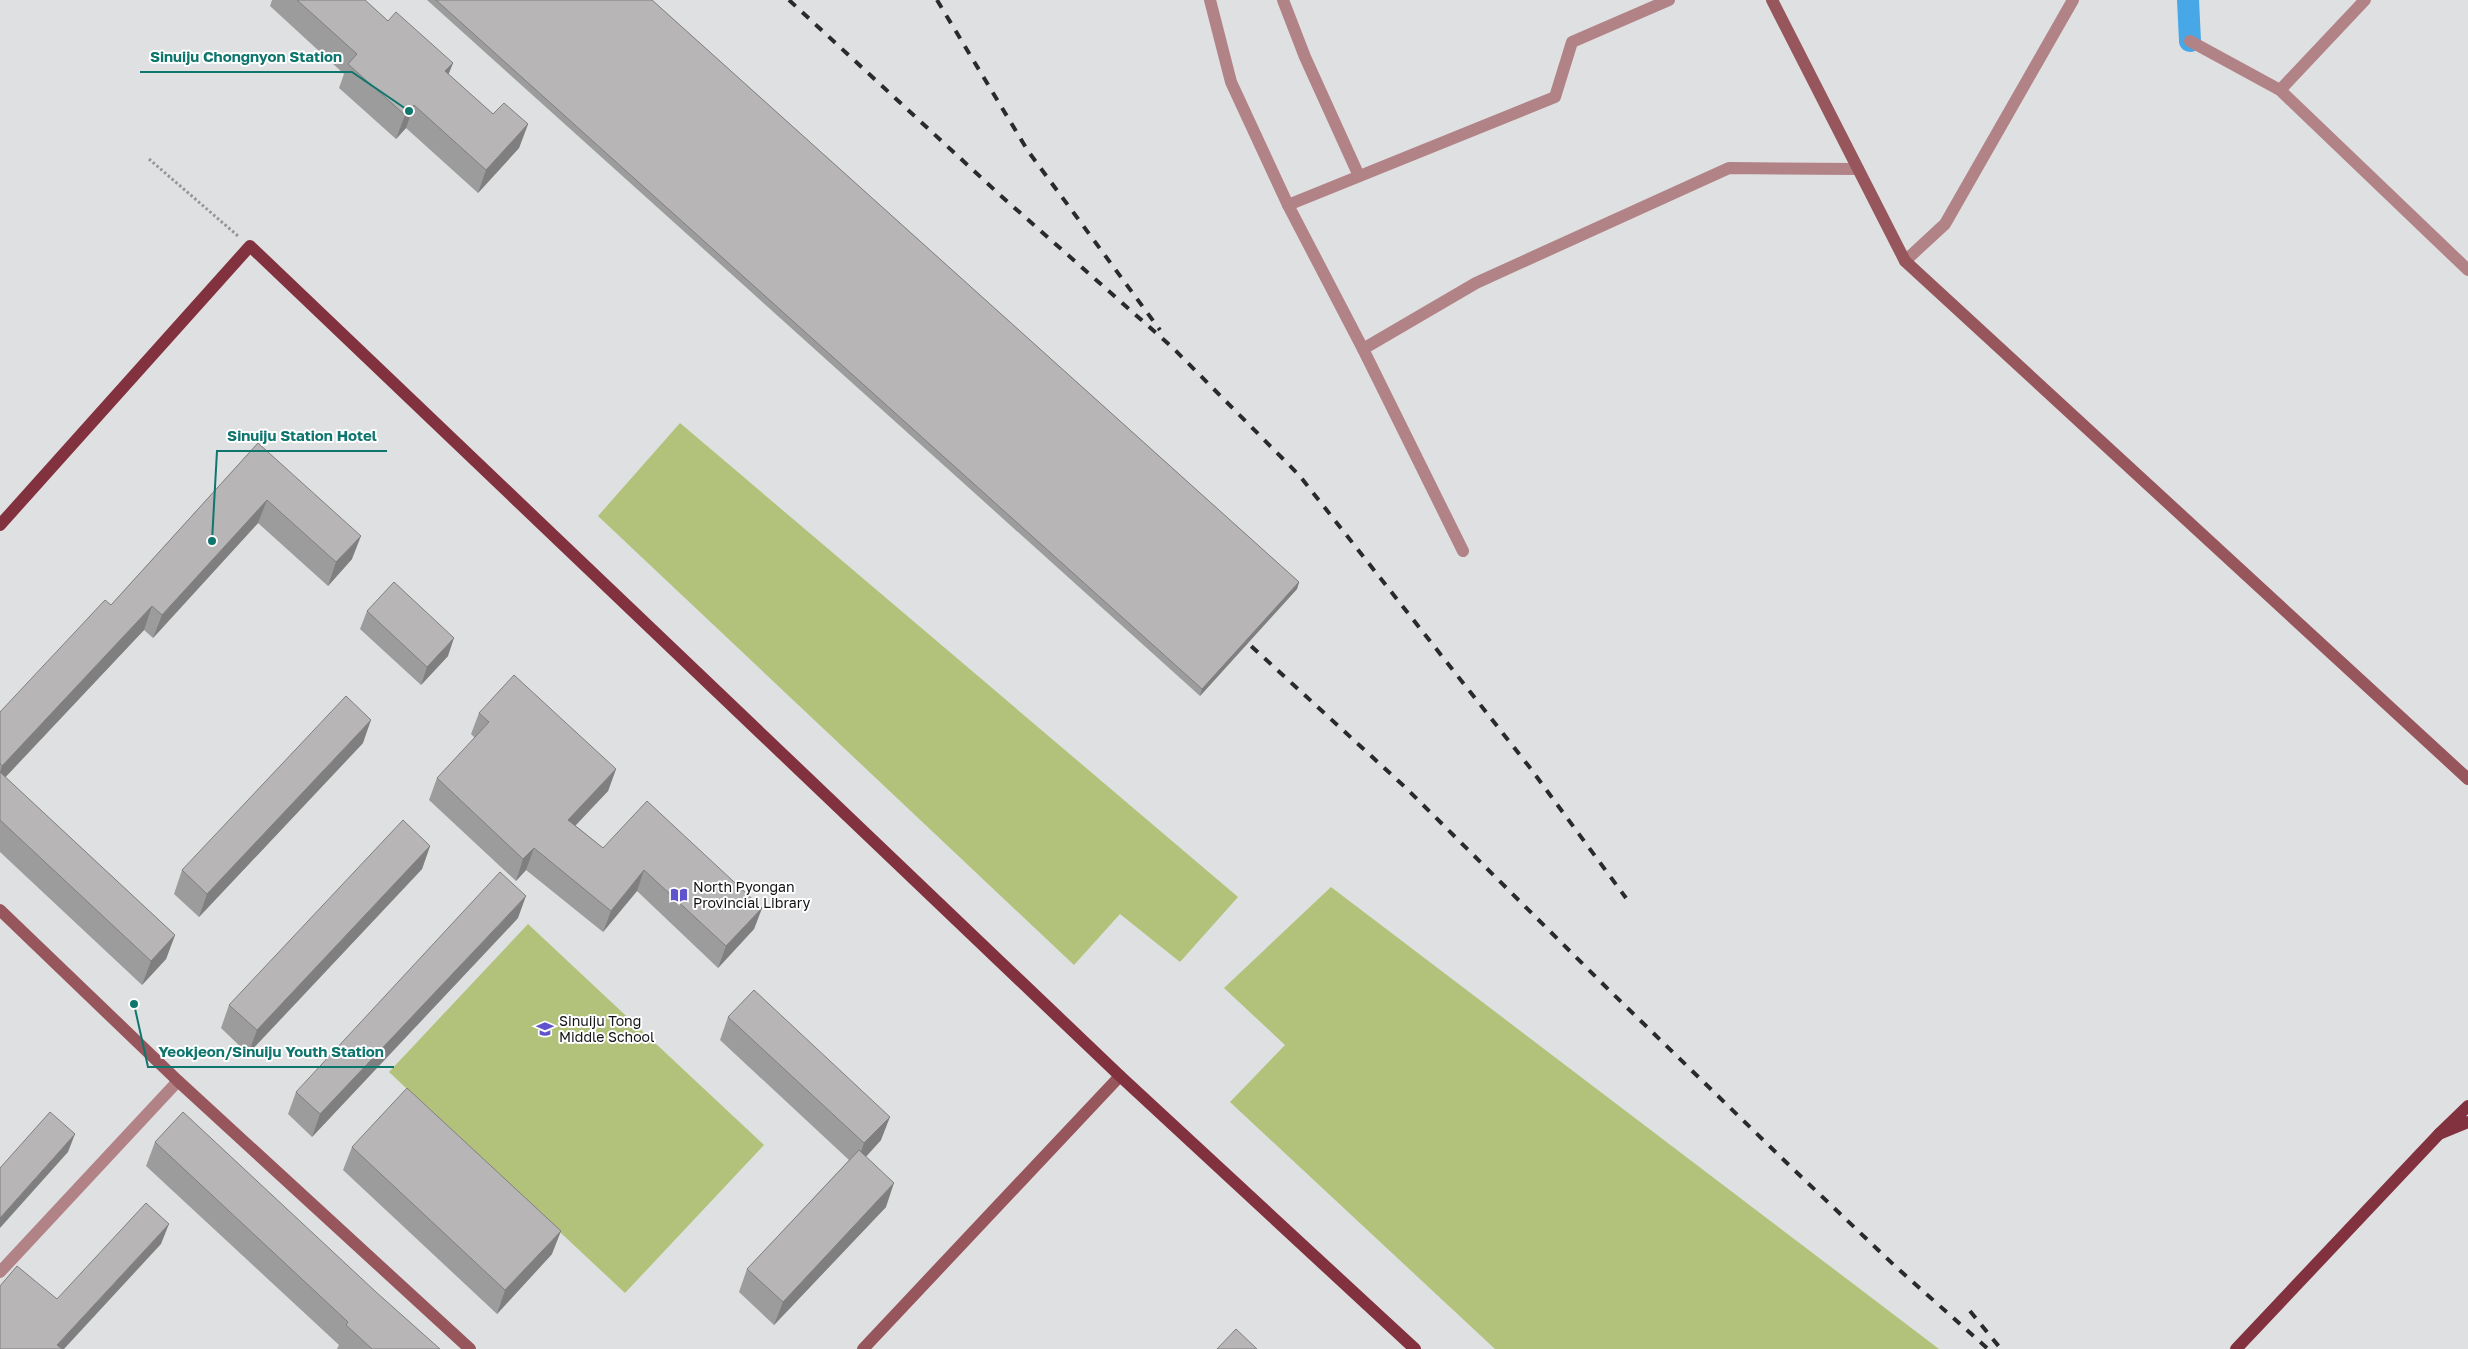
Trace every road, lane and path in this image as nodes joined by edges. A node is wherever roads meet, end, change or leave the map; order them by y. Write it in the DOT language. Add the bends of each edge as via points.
graph roads {
  1 [pos="1210,0"];
  2 [pos="1283,0"];
  3 [pos="1668,0"];
  4 [pos="1772,0"];
  5 [pos="2073,0"];
  6 [pos="2365,0"];
  7 [pos="2190,41"];
  8 [pos="2280,90"];
  9 [pos="149,160"];
  10 [pos="1858,169"];
  11 [pos="1359,176"];
  12 [pos="1288,205"];
  13 [pos="250,246"];
  14 [pos="1905,261"];
  15 [pos="2468,270"];
  16 [pos="1363,349"];
  17 [pos="0,525"];
  18 [pos="1463,551"];
  19 [pos="2468,779"];
  20 [pos="0,910"];
  21 [pos="1120,1076"];
  22 [pos="178,1082"];
  23 [pos="2468,1106"];
  24 [pos="2468,1122"];
  25 [pos="2439,1134"];
  26 [pos="0,1272"];
  27 [pos="470,1349"];
  28 [pos="864,1349"];
  29 [pos="1415,1349"];
  30 [pos="2236,1349"];
  1 -- 12 [label="street" via="1231,82"];
  2 -- 11 [label="street"];
  3 -- 11 [label="street" via="1572,42 1556,97"];
  4 -- 10 [label="street"];
  5 -- 14 [label="street" via="1945,224"];
  6 -- 8 [label="street"];
  7 -- 8 [label="street"];
  8 -- 15 [label="street"];
  9 -- 13 [label="path"];
  10 -- 14 [label="street"];
  10 -- 16 [label="street" via="1729,168 1476,283"];
  11 -- 12 [label="street"];
  12 -- 16 [label="street"];
  13 -- 17 [label="main road"];
  13 -- 21 [label="main road"];
  14 -- 19 [label="street"];
  16 -- 18 [label="street"];
  20 -- 22 [label="street"];
  21 -- 28 [label="street"];
  21 -- 29 [label="main road"];
  22 -- 26 [label="street"];
  22 -- 27 [label="street"];
  23 -- 25 [label="main road"];
  24 -- 25 [label="main road"];
  25 -- 30 [label="main road"];
}
